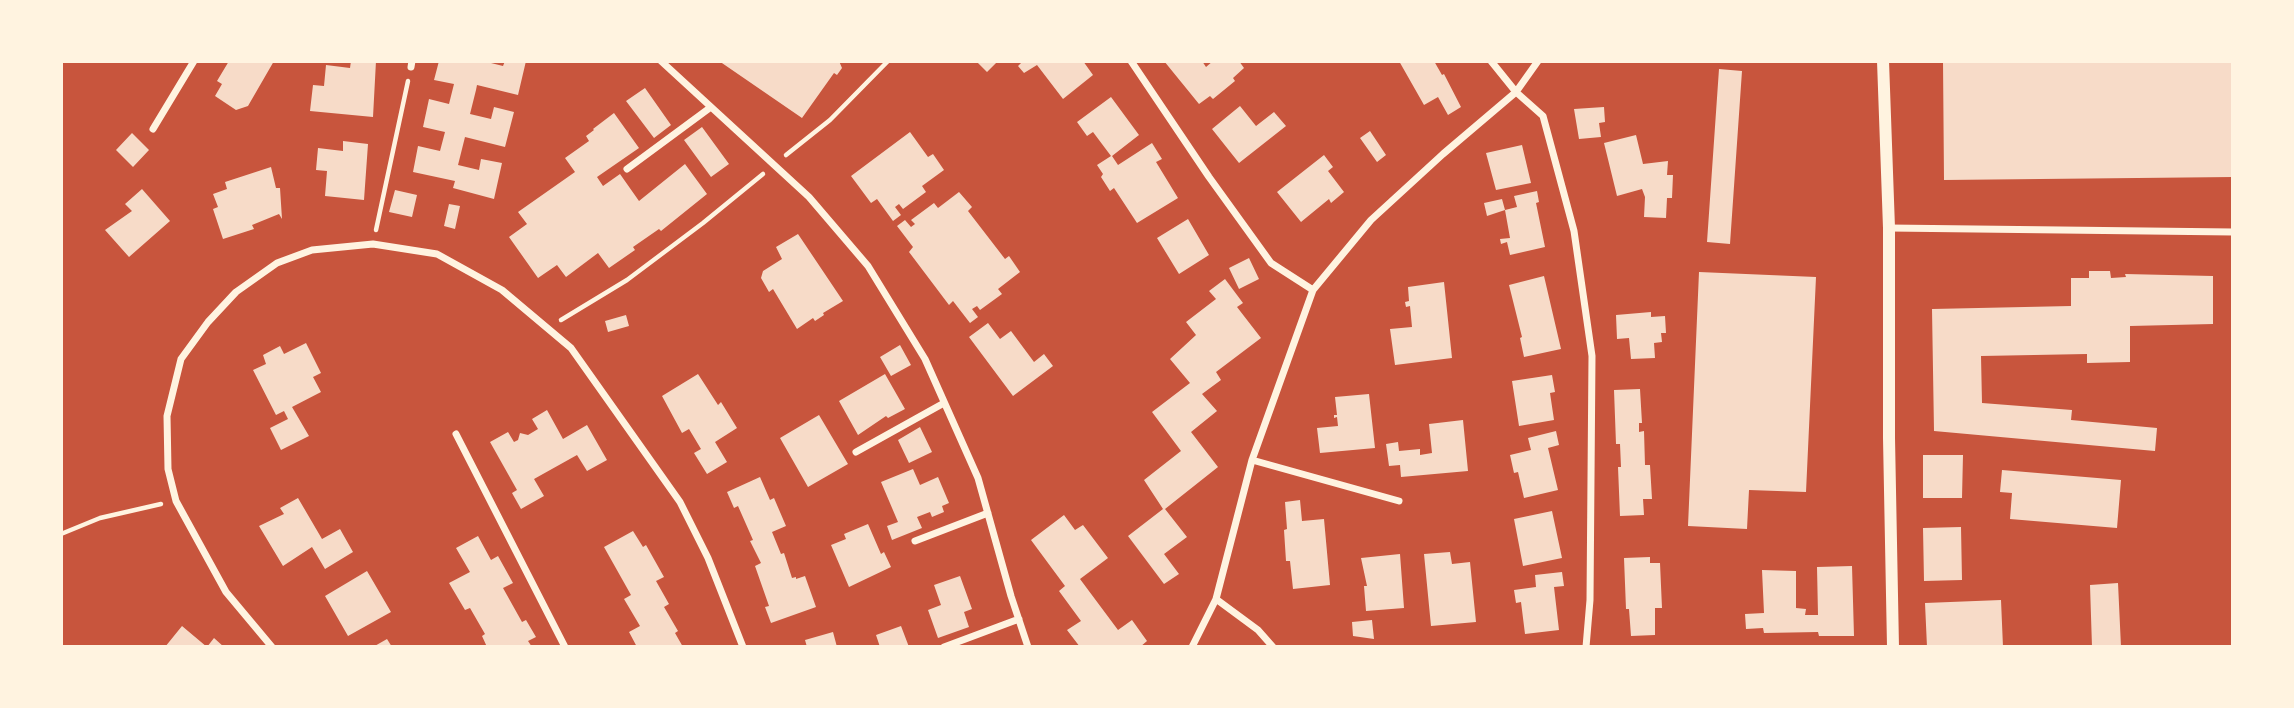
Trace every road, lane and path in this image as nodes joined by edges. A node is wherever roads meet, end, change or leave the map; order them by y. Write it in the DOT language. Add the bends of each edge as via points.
graph roads {
  1 [pos="194,61"];
  2 [pos="661,61"];
  3 [pos="888,61"];
  4 [pos="1131,61"];
  5 [pos="1491,61"];
  6 [pos="1538,61"];
  7 [pos="1883,61"];
  8 [pos="412,64"];
  9 [pos="1516,92"];
  10 [pos="711,107"];
  11 [pos="152,129"];
  12 [pos="773,166"];
  13 [pos="627,169"];
  14 [pos="1889,228"];
  15 [pos="2233,232"];
  16 [pos="373,244"];
  17 [pos="1313,290"];
  18 [pos="547,328"];
  19 [pos="944,403"];
  20 [pos="456,434"];
  21 [pos="856,452"];
  22 [pos="1252,460"];
  23 [pos="176,501"];
  24 [pos="1399,501"];
  25 [pos="988,513"];
  26 [pos="61,534"];
  27 [pos="915,541"];
  28 [pos="1216,599"];
  29 [pos="1019,619"];
  30 [pos="272,647"];
  31 [pos="565,647"];
  32 [pos="743,647"];
  33 [pos="944,647"];
  34 [pos="1028,647"];
  35 [pos="1192,647"];
  36 [pos="1273,647"];
  37 [pos="1586,647"];
  38 [pos="1893,647"];
  1 -- 11 [label="street"];
  2 -- 10 [label="street"];
  3 -- 12 [label="path" via="830,120"];
  4 -- 17 [label="street" via="1271,262"];
  5 -- 9 [label="street"];
  6 -- 9 [label="street"];
  7 -- 14 [label="street"];
  8 -- 16 [label="path"];
  9 -- 17 [label="street" via="1370,220"];
  9 -- 37 [label="street" via="1543,116 1574,231 1592,356"];
  10 -- 12 [label="street"];
  10 -- 13 [label="street"];
  12 -- 18 [label="path" via="627,279"];
  12 -- 19 [label="street" via="809,197 868,266 925,359"];
  14 -- 15 [label="street"];
  14 -- 38 [label="street"];
  16 -- 18 [label="street" via="437,254 502,290"];
  16 -- 23 [label="street" via="312,250 277,263 236,292 208,322 181,359 167,416 168,469"];
  17 -- 22 [label="street"];
  18 -- 32 [label="street" via="571,348 680,502"];
  19 -- 21 [label="street"];
  19 -- 25 [label="street" via="978,478"];
  20 -- 31 [label="street"];
  22 -- 24 [label="street"];
  22 -- 28 [label="street"];
  23 -- 26 [label="path" via="100,518"];
  23 -- 30 [label="street" via="226,592"];
  25 -- 27 [label="street"];
  25 -- 29 [label="street"];
  28 -- 35 [label="street"];
  28 -- 36 [label="street"];
  29 -- 33 [label="street"];
  29 -- 34 [label="street"];
}
